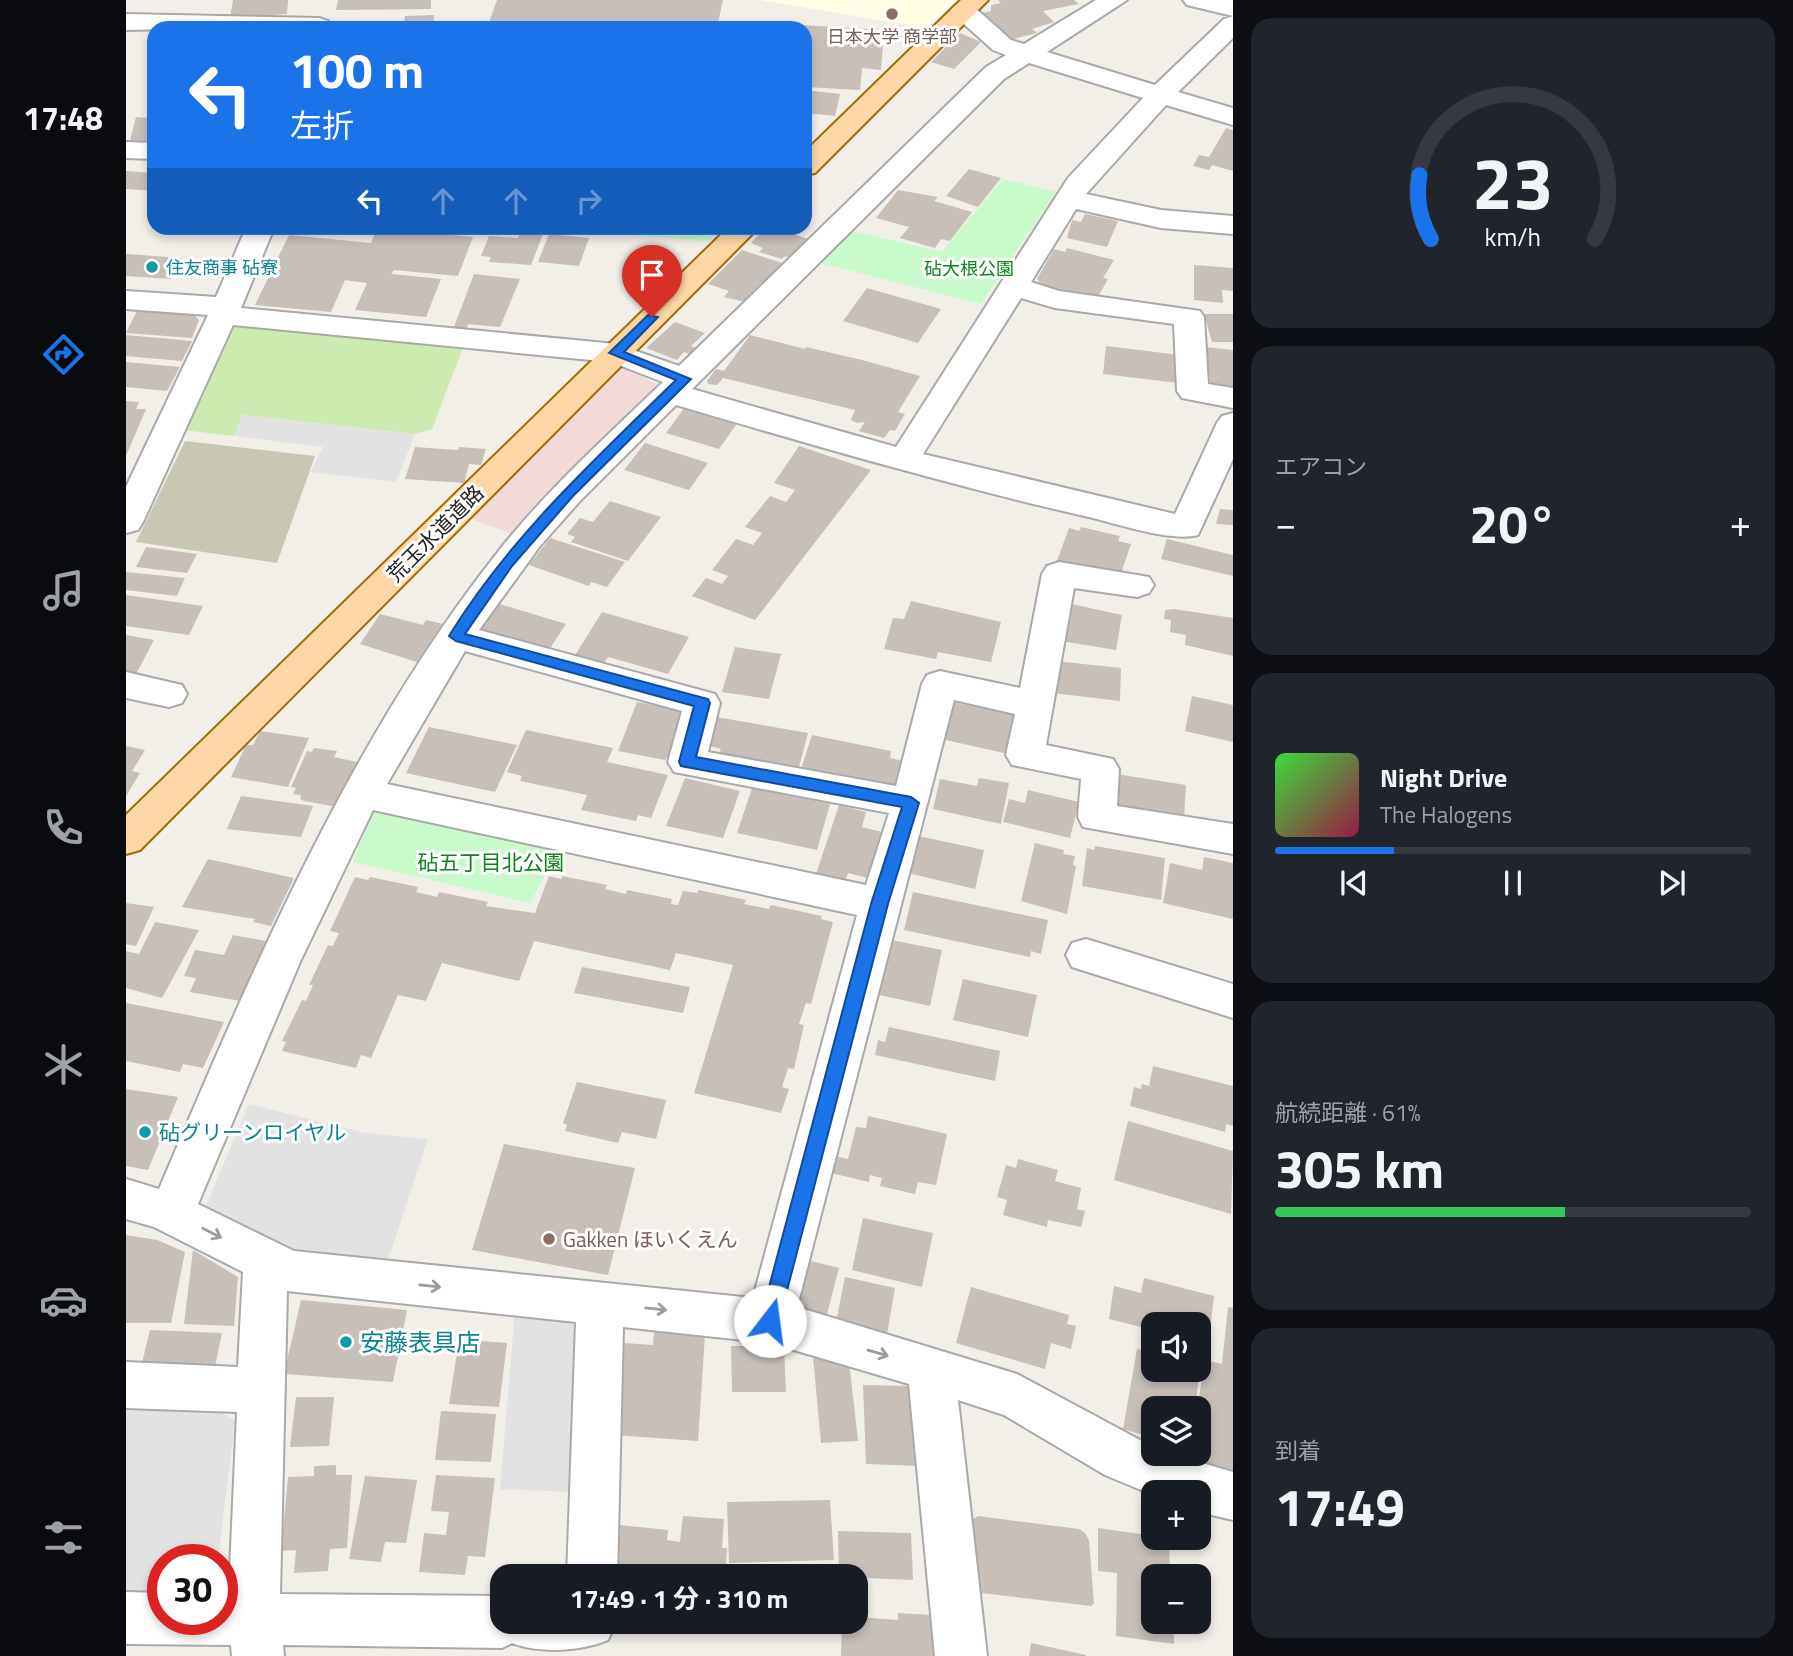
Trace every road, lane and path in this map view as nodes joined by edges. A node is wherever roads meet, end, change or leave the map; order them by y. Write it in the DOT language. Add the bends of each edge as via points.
graph roads {
  1 [pos="321,0"];
  2 [pos="1114,0"];
  3 [pos="1196,0"];
  4 [pos="969,6"];
  5 [pos="1233,8"];
  6 [pos="138,15"];
  7 [pos="228,21"];
  8 [pos="319,21"];
  9 [pos="1233,24"];
  10 [pos="1023,53"];
  11 [pos="1161,94"];
  12 [pos="1233,117"];
  13 [pos="126,150"];
  14 [pos="147,151"];
  15 [pos="812,160"];
  16 [pos="1069,199"];
  17 [pos="1233,225"];
  18 [pos="257,235"];
  19 [pos="737,235"];
  20 [pos="1012,285"];
  21 [pos="126,300"];
  22 [pos="225,311"];
  23 [pos="615,353"];
  24 [pos="678,386"];
  25 [pos="1233,397"];
  26 [pos="1233,423"];
  27 [pos="903,461"];
  28 [pos="126,522"];
  29 [pos="1137,585"];
  30 [pos="456,636"];
  31 [pos="126,685"];
  32 [pos="169,694"];
  33 [pos="1035,705"];
  34 [pos="361,793"];
  35 [pos="911,803"];
  36 [pos="126,839"];
  37 [pos="1233,839"];
  38 [pos="880,904"];
  39 [pos="1086,955"];
  40 [pos="1233,1002"];
  41 [pos="126,1199"];
  42 [pos="171,1214"];
  43 [pos="268,1263"];
  44 [pos="600,1304"];
  45 [pos="770,1321"];
  46 [pos="931,1368"];
  47 [pos="126,1385"];
  48 [pos="262,1391"];
  49 [pos="1233,1496"];
  50 [pos="592,1564"];
  51 [pos="126,1618"];
  52 [pos="490,1623"];
  53 [pos="256,1638"];
  54 [pos="961,1656"];
  1 -- 8 [label="street"];
  2 -- 10 [label="street"];
  3 -- 5 [label="street"];
  4 -- 10 [label="street" via="1002,45"];
  4 -- 15 [label="main road"];
  6 -- 7 [label="street"];
  9 -- 11 [label="street"];
  10 -- 11 [label="street"];
  10 -- 24 [label="street" via="937,128"];
  11 -- 12 [label="street"];
  11 -- 16 [label="street"];
  13 -- 14 [label="street"];
  16 -- 17 [label="street" via="1161,219"];
  16 -- 20 [label="street"];
  18 -- 22 [label="street"];
  19 -- 23 [label="main road, 荒玉水道道路"];
  20 -- 25 [label="street" via="1055,299 1189,317 1194,391"];
  20 -- 27 [label="street"];
  21 -- 22 [label="street"];
  22 -- 23 [label="street"];
  22 -- 28 [label="street"];
  23 -- 24 [label="street"];
  23 -- 36 [label="main road, 荒玉水道道路"];
  24 -- 27 [label="street"];
  24 -- 30 [label="street" via="568,493 507,563"];
  26 -- 27 [label="street" via="1186,527 1092,509"];
  29 -- 33 [label="street" via="1059,574"];
  30 -- 34 [label="street"];
  30 -- 35 [label="street" via="702,703 687,762"];
  31 -- 32 [label="street"];
  33 -- 35 [label="street" via="940,684"];
  33 -- 37 [label="street" via="1025,755 1100,769 1097,817"];
  34 -- 38 [label="street"];
  34 -- 42 [label="street" via="250,1023"];
  35 -- 38 [label="street"];
  38 -- 45 [label="street"];
  39 -- 40 [label="street"];
  41 -- 42 [label="street"];
  42 -- 43 [label="street, one-way"];
  43 -- 44 [label="street, one-way" via="293,1272"];
  43 -- 48 [label="street" via="262,1290"];
  44 -- 45 [label="street, one-way"];
  44 -- 50 [label="street"];
  45 -- 46 [label="street, one-way"];
  46 -- 49 [label="street" via="1017,1397 1122,1458 1190,1486"];
  46 -- 54 [label="street"];
  47 -- 48 [label="street"];
  48 -- 53 [label="street" via="254,1500"];
  51 -- 53 [label="street"];
  52 -- 53 [label="street"];
}
